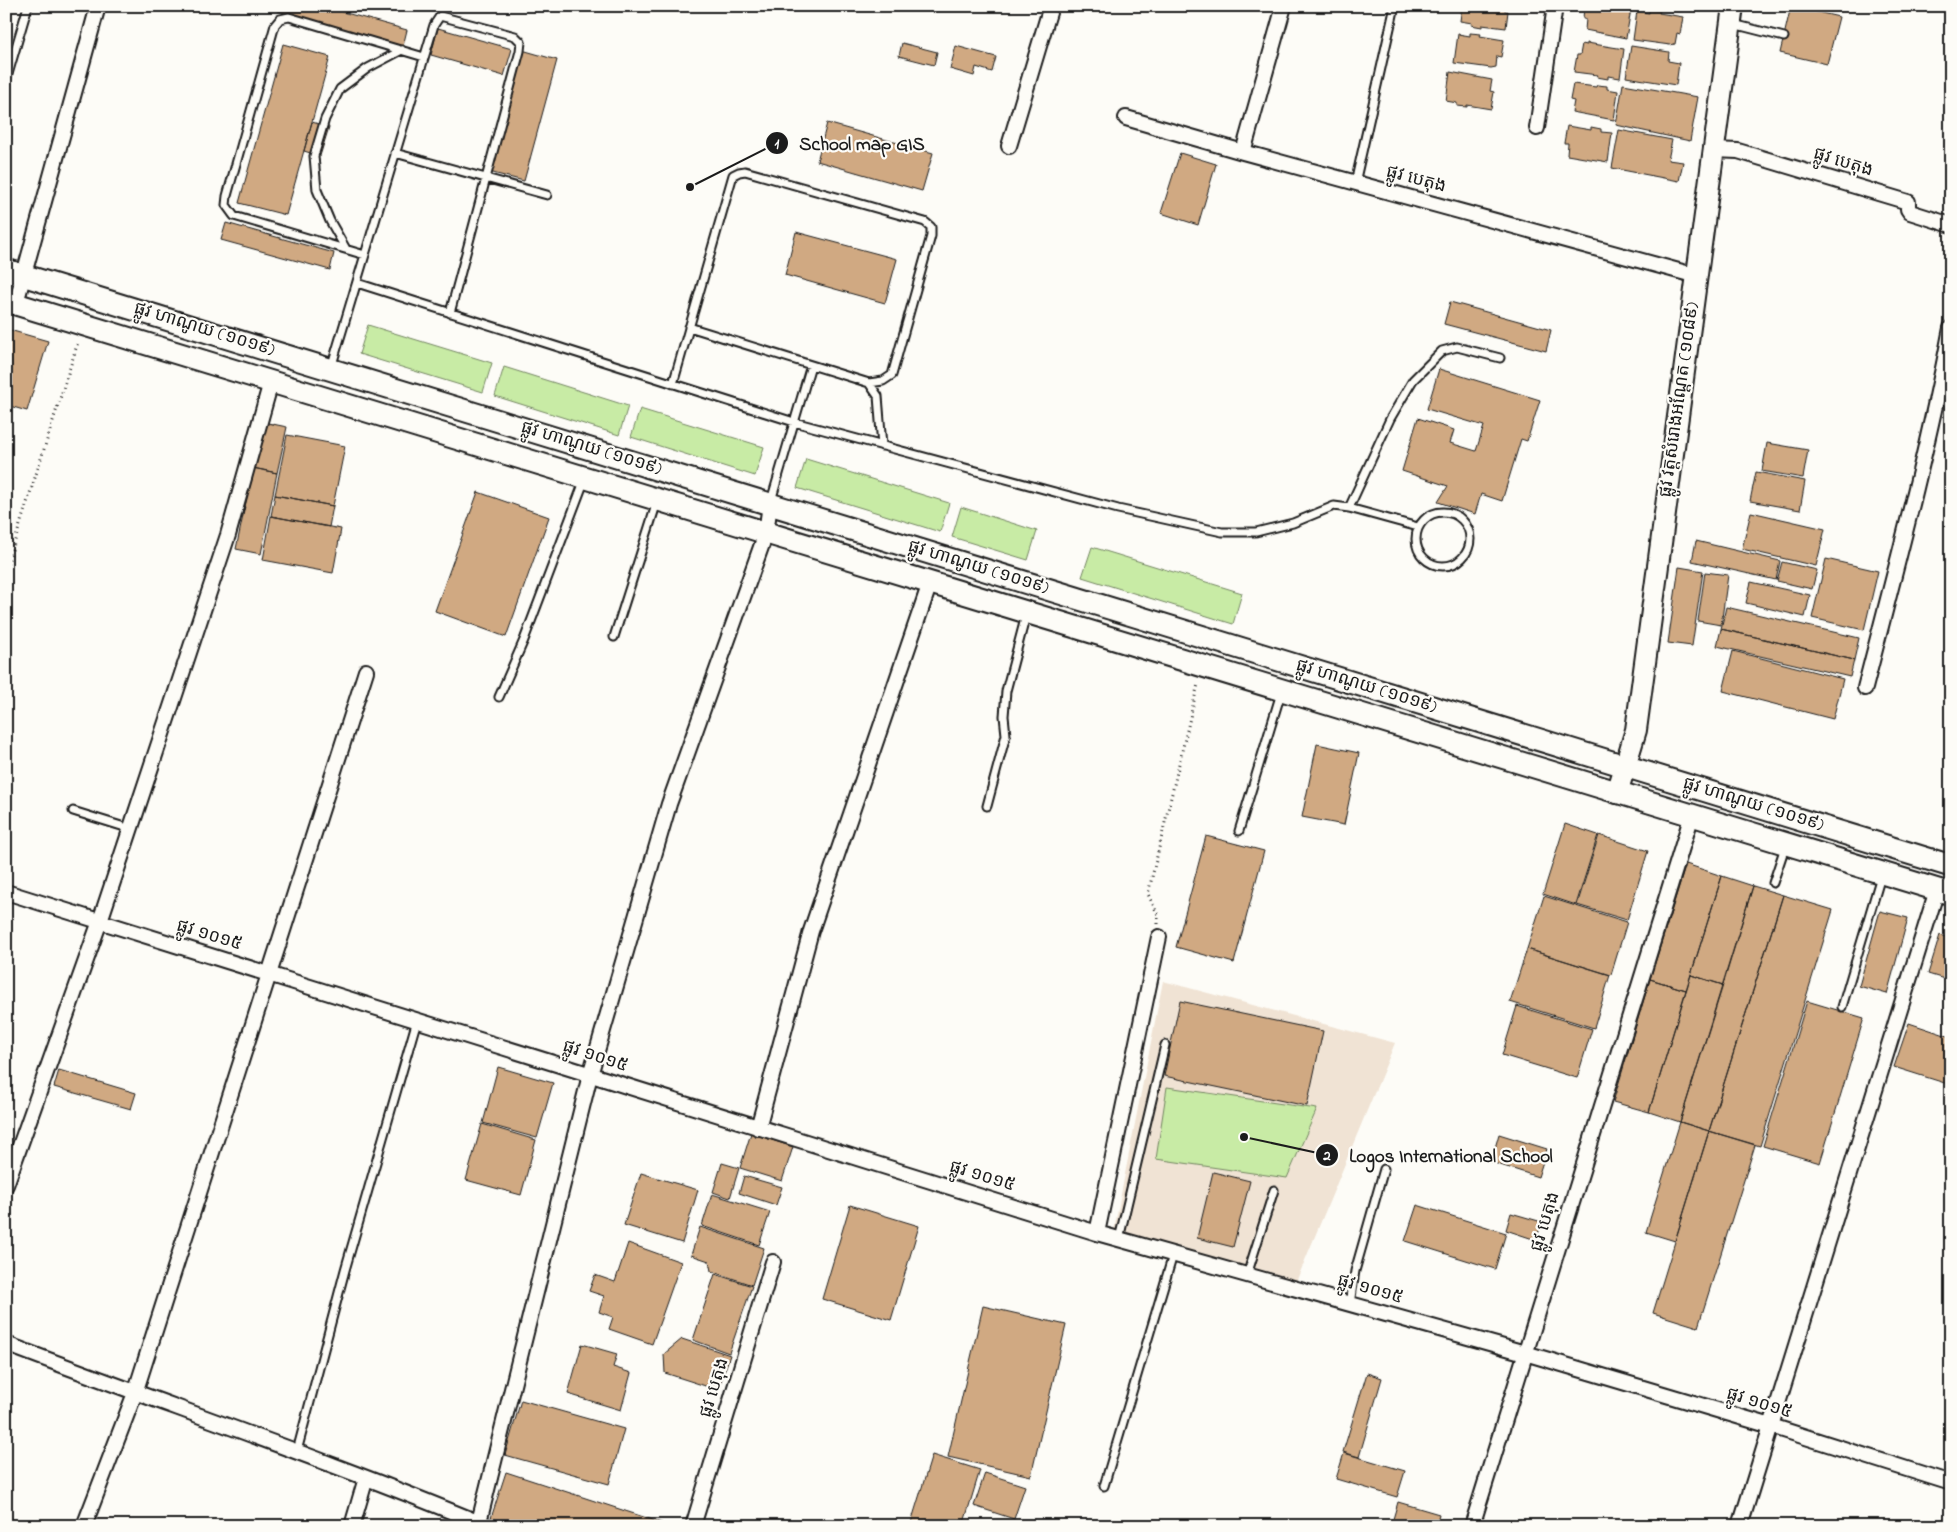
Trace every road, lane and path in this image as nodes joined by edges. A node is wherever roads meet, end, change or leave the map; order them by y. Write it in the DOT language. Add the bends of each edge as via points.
graph roads {
  1 [pos="28,6"];
  2 [pos="98,6"];
  3 [pos="1051,6"];
  4 [pos="1284,6"];
  5 [pos="1395,6"];
  6 [pos="1555,6"];
  7 [pos="1731,15"];
  8 [pos="1784,37"];
  9 [pos="402,50"];
  10 [pos="424,57"];
  11 [pos="6,82"];
  12 [pos="1126,118"];
  13 [pos="1537,128"];
  14 [pos="1009,146"];
  15 [pos="1714,150"];
  16 [pos="1243,152"];
  17 [pos="395,153"];
  18 [pos="485,177"];
  19 [pos="1355,183"];
  20 [pos="547,195"];
  21 [pos="1951,225"];
  22 [pos="346,249"];
  23 [pos="365,255"];
  24 [pos="15,272"];
  25 [pos="1697,276"];
  26 [pos="357,283"];
  27 [pos="11,302"];
  28 [pos="450,313"];
  29 [pos="84,324"];
  30 [pos="689,327"];
  31 [pos="1951,328"];
  32 [pos="1500,358"];
  33 [pos="811,365"];
  34 [pos="331,369"];
  35 [pos="271,382"];
  36 [pos="869,383"];
  37 [pos="673,384"];
  38 [pos="794,422"];
  39 [pos="882,446"];
  40 [pos="586,478"];
  41 [pos="658,500"];
  42 [pos="770,504"];
  43 [pos="1349,508"];
  44 [pos="1418,527"];
  45 [pos="766,534"];
  46 [pos="6,569"];
  47 [pos="930,583"];
  48 [pos="1027,612"];
  49 [pos="614,637"];
  50 [pos="1202,666"];
  51 [pos="366,671"];
  52 [pos="1865,688"];
  53 [pos="1282,690"];
  54 [pos="499,697"];
  55 [pos="1625,766"];
  56 [pos="1617,792"];
  57 [pos="987,806"];
  58 [pos="73,811"];
  59 [pos="1692,815"];
  60 [pos="131,829"];
  61 [pos="1239,831"];
  62 [pos="1786,844"];
  63 [pos="1951,866"];
  64 [pos="1882,873"];
  65 [pos="1774,883"];
  66 [pos="6,892"];
  67 [pos="1944,892"];
  68 [pos="100,921"];
  69 [pos="1159,937"];
  70 [pos="270,974"];
  71 [pos="1842,1007"];
  72 [pos="417,1020"];
  73 [pos="1165,1045"];
  74 [pos="590,1075"];
  75 [pos="758,1128"];
  76 [pos="1384,1169"];
  77 [pos="6,1185"];
  78 [pos="1274,1190"];
  79 [pos="1097,1233"];
  80 [pos="1119,1239"];
  81 [pos="1174,1255"];
  82 [pos="774,1262"];
  83 [pos="1247,1275"];
  84 [pos="1350,1304"];
  85 [pos="6,1344"];
  86 [pos="1524,1353"];
  87 [pos="134,1393"];
  88 [pos="1771,1426"];
  89 [pos="298,1450"];
  90 [pos="366,1478"];
  91 [pos="1951,1483"];
  92 [pos="1104,1486"];
  93 [pos="481,1525"];
  94 [pos="84,1526"];
  95 [pos="352,1526"];
  96 [pos="693,1526"];
  97 [pos="1472,1526"];
  98 [pos="1740,1526"];
  1 -- 11 [label="lane"];
  2 -- 24 [label="street"];
  3 -- 14 [label="street"];
  4 -- 16 [label="street"];
  5 -- 19 [label="lane"];
  6 -- 13 [label="street"];
  7 -- 8 [label="lane"];
  7 -- 15 [label="main road, ផ្លូវ វត្តសំរោងអណ្ដែត (១០៨៩)"];
  9 -- 10 [label="lane"];
  9 -- 22 [label="lane" via="368,68 340,89 325,119 314,156 317,190"];
  9 -- 22 [label="lane" via="288,18 280,19 275,26 227,196 226,204 234,216"];
  10 -- 17 [label="lane"];
  10 -- 18 [label="lane" via="440,16 515,36 521,42"];
  12 -- 16 [label="street, ផ្លូវ បេតុង"];
  15 -- 21 [label="street, ផ្លូវ បេតុង" via="1738,151 1908,202 1910,212"];
  15 -- 25 [label="main road, ផ្លូវ វត្តសំរោងអណ្ដែត (១០៨៩)"];
  16 -- 19 [label="street, ផ្លូវ បេតុង"];
  17 -- 18 [label="lane"];
  17 -- 23 [label="lane"];
  18 -- 20 [label="lane"];
  18 -- 28 [label="lane"];
  19 -- 25 [label="street, ផ្លូវ បេតុង"];
  22 -- 23 [label="lane"];
  23 -- 26 [label="lane"];
  24 -- 27 [label="street"];
  24 -- 34 [label="main road, ផ្លូវ ហាណូយ (១០១៩)"];
  25 -- 55 [label="main road, ផ្លូវ វត្តសំរោងអណ្ដែត (១០៨៩)" via="1636,730"];
  26 -- 28 [label="lane"];
  26 -- 34 [label="lane"];
  27 -- 29 [label="main road, ផ្លូវ ហាណូយ (១០១៩)"];
  28 -- 37 [label="lane"];
  29 -- 35 [label="main road, ផ្លូវ ហាណូយ (១០១៩)"];
  29 -- 46 [label="path"];
  30 -- 33 [label="lane"];
  30 -- 36 [label="lane" via="733,175 739,172 745,171 926,222 931,227 931,236 892,375 883,381"];
  30 -- 37 [label="lane"];
  31 -- 52 [label="street" via="1937,402"];
  32 -- 43 [label="lane" via="1457,347 1442,351 1413,380 1390,420"];
  33 -- 36 [label="lane"];
  33 -- 38 [label="lane"];
  34 -- 42 [label="main road, ផ្លូវ ហាណូយ (១០១៩)"];
  35 -- 40 [label="main road, ផ្លូវ ហាណូយ (១០១៩)"];
  35 -- 60 [label="street" via="228,534"];
  36 -- 39 [label="lane" via="878,396"];
  37 -- 38 [label="lane"];
  38 -- 39 [label="lane"];
  38 -- 42 [label="lane"];
  39 -- 43 [label="lane" via="1118,509 1222,532 1256,532 1293,524 1334,506"];
  40 -- 41 [label="main road, ផ្លូវ ហាណូយ (១០១៩)"];
  40 -- 54 [label="lane"];
  41 -- 45 [label="main road, ផ្លូវ ហាណូយ (១០១៩)"];
  41 -- 49 [label="lane"];
  42 -- 45 [label="street"];
  42 -- 55 [label="main road, ផ្លូវ ហាណូយ (១០១៩)"];
  43 -- 44 [label="lane"];
  44 -- 44 [label="lane" via="1438,512 1455,515 1467,527 1466,552 1452,564 1443,566 1426,560 1416,545"];
  45 -- 47 [label="main road, ផ្លូវ ហាណូយ (១០១៩)"];
  45 -- 74 [label="street" via="669,804"];
  47 -- 48 [label="main road, ផ្លូវ ហាណូយ (១០១៩)"];
  47 -- 75 [label="street" via="811,931"];
  48 -- 50 [label="main road, ផ្លូវ ហាណូយ (១០១៩)"];
  48 -- 57 [label="lane" via="1006,691 1006,735"];
  50 -- 53 [label="main road, ផ្លូវ ហាណូយ (១០១៩)"];
  50 -- 69 [label="path" via="1148,894 1158,915"];
  51 -- 70 [label="street"];
  53 -- 56 [label="main road, ផ្លូវ ហាណូយ (១០១៩)"];
  53 -- 61 [label="lane"];
  55 -- 56 [label="main road, ផ្លូវ វត្តសំរោងអណ្ដែត (១០៨៩)"];
  55 -- 63 [label="main road, ផ្លូវ ហាណូយ (១០១៩)"];
  56 -- 59 [label="main road, ផ្លូវ ហាណូយ (១០១៩)"];
  58 -- 60 [label="lane"];
  59 -- 62 [label="main road, ផ្លូវ ហាណូយ (១០១៩)"];
  59 -- 86 [label="street, ផ្លូវ បេតុង"];
  60 -- 68 [label="street"];
  62 -- 64 [label="main road, ផ្លូវ ហាណូយ (១០១៩)"];
  62 -- 65 [label="lane"];
  64 -- 67 [label="main road, ផ្លូវ ហាណូយ (១០១៩)"];
  64 -- 71 [label="lane"];
  66 -- 68 [label="street, ផ្លូវ ១០១៥"];
  67 -- 88 [label="street"];
  68 -- 70 [label="street, ផ្លូវ ១០១៥"];
  68 -- 77 [label="street"];
  69 -- 79 [label="street"];
  70 -- 72 [label="street, ផ្លូវ ១០១៥"];
  70 -- 87 [label="street"];
  72 -- 74 [label="street, ផ្លូវ ១០១៥"];
  72 -- 89 [label="lane" via="345,1270"];
  73 -- 80 [label="lane"];
  74 -- 75 [label="street, ផ្លូវ ១០១៥"];
  74 -- 93 [label="street"];
  75 -- 79 [label="street, ផ្លូវ ១០១៥"];
  76 -- 84 [label="lane" via="1355,1271"];
  78 -- 83 [label="lane"];
  79 -- 80 [label="street, ផ្លូវ ១០១៥"];
  80 -- 81 [label="street, ផ្លូវ ១០១៥"];
  81 -- 83 [label="street, ផ្លូវ ១០១៥"];
  81 -- 92 [label="lane"];
  82 -- 96 [label="street, ផ្លូវ បេតុង"];
  83 -- 84 [label="street, ផ្លូវ ១០១៥"];
  84 -- 86 [label="street, ផ្លូវ ១០១៥"];
  85 -- 87 [label="street"];
  86 -- 88 [label="street, ផ្លូវ ១០១៥"];
  86 -- 97 [label="street, ផ្លូវ បេតុង"];
  87 -- 89 [label="street"];
  87 -- 94 [label="street"];
  88 -- 91 [label="street, ផ្លូវ ១០១៥"];
  88 -- 98 [label="street"];
  89 -- 90 [label="street"];
  90 -- 93 [label="street"];
  90 -- 95 [label="street"];
}
